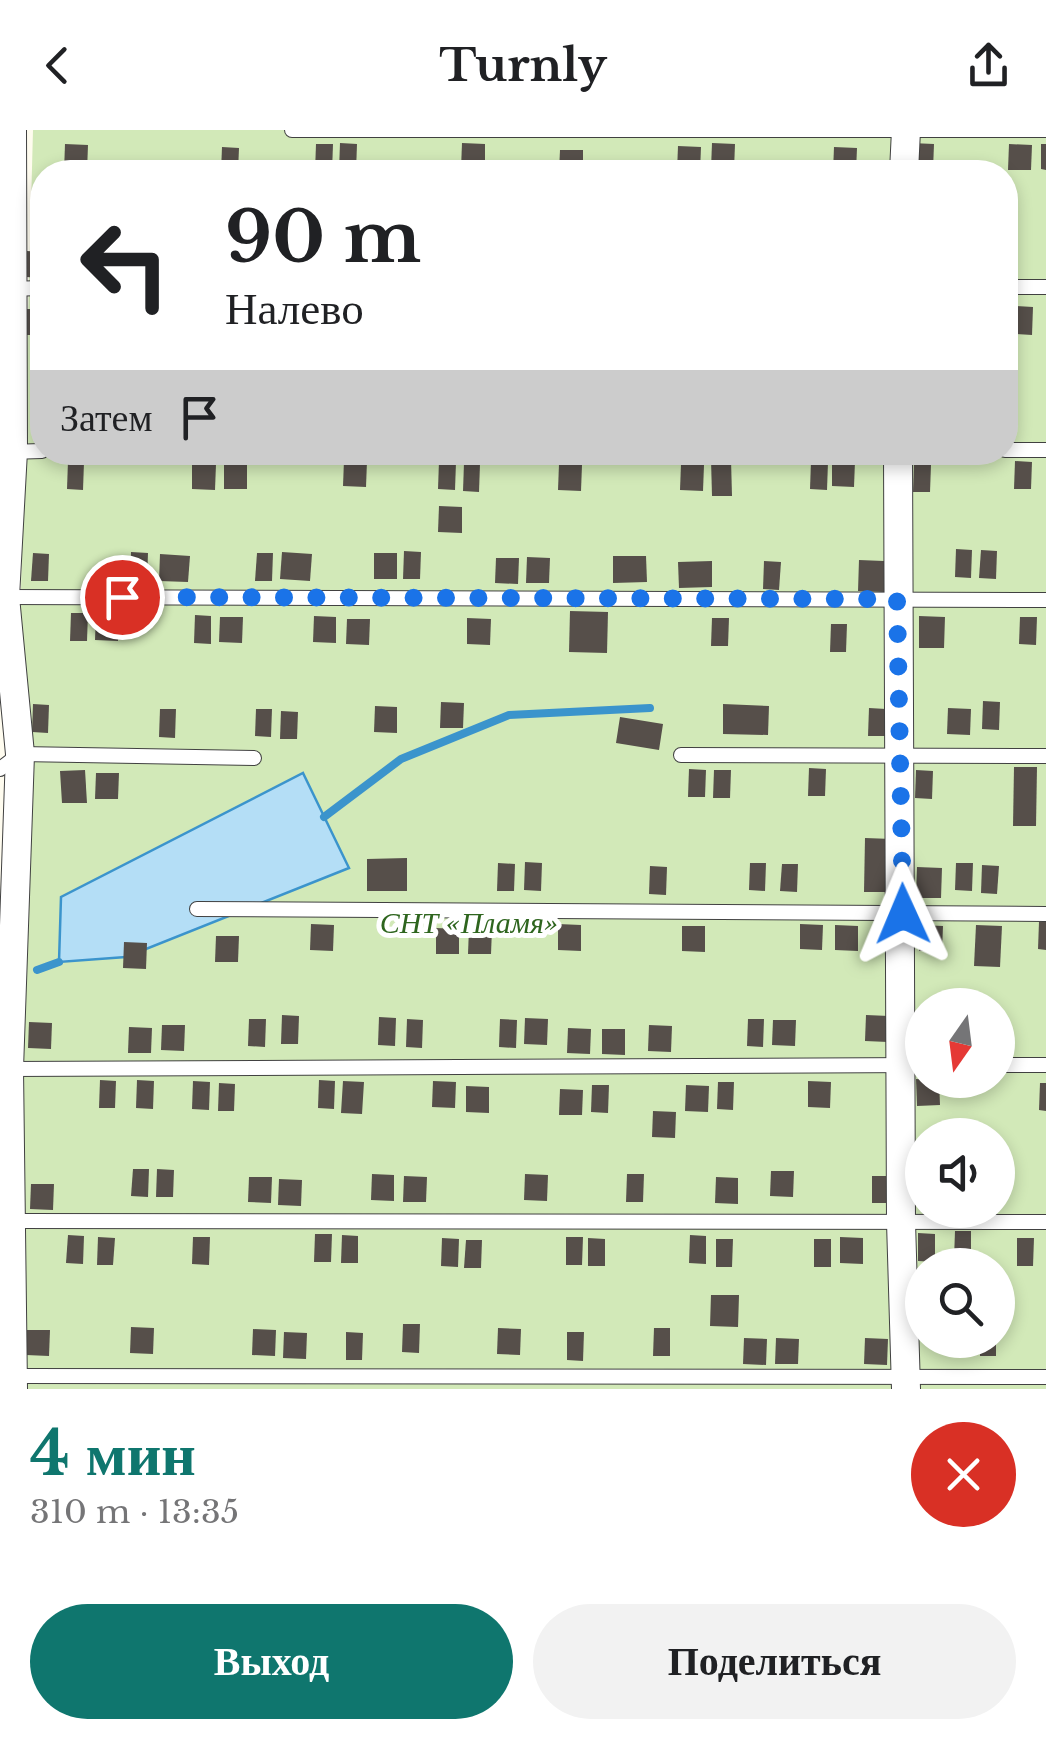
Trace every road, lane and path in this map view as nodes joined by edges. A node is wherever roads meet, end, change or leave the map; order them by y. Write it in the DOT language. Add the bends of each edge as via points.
graph roads {
  1 [pos="12,130"];
  2 [pos="292,130"];
  3 [pos="906,130"];
  4 [pos="1046,130"];
  5 [pos="905,160"];
  6 [pos="1018,287"];
  7 [pos="1046,288"];
  8 [pos="19,289"];
  9 [pos="1018,450"];
  10 [pos="1046,450"];
  11 [pos="6,452"];
  12 [pos="898,465"];
  13 [pos="897,599"];
  14 [pos="1046,600"];
  15 [pos="5,610"];
  16 [pos="681,755"];
  17 [pos="900,756"];
  18 [pos="1046,756"];
  19 [pos="254,758"];
  20 [pos="10,762"];
  21 [pos="198,909"];
  22 [pos="903,914"];
  23 [pos="1046,914"];
  24 [pos="907,988"];
  25 [pos="905,1065"];
  26 [pos="1015,1065"];
  27 [pos="1046,1065"];
  28 [pos="10,1069"];
  29 [pos="910,1098"];
  30 [pos="11,1220"];
  31 [pos="901,1222"];
  32 [pos="1046,1222"];
  33 [pos="1046,1378"];
  34 [pos="14,1382"];
  35 [pos="906,1384"];
  1 -- 8 [label="street"];
  2 -- 3 [label="lane"];
  3 -- 4 [label="lane"];
  3 -- 5 [label="street"];
  6 -- 7 [label="lane"];
  8 -- 11 [label="street"];
  9 -- 10 [label="lane"];
  11 -- 15 [label="street"];
  12 -- 13 [label="street"];
  13 -- 14 [label="lane"];
  13 -- 15 [label="lane"];
  13 -- 17 [label="street"];
  15 -- 20 [label="street"];
  16 -- 17 [label="lane"];
  17 -- 18 [label="lane"];
  17 -- 22 [label="street"];
  19 -- 20 [label="lane"];
  20 -- 28 [label="street"];
  21 -- 22 [label="lane"];
  22 -- 23 [label="lane"];
  22 -- 24 [label="street"];
  25 -- 28 [label="lane"];
  26 -- 27 [label="lane"];
  28 -- 30 [label="street"];
  29 -- 31 [label="street"];
  30 -- 31 [label="lane"];
  30 -- 34 [label="street"];
  31 -- 32 [label="lane"];
  31 -- 35 [label="street"];
  33 -- 35 [label="lane"];
  34 -- 35 [label="lane"];
}
